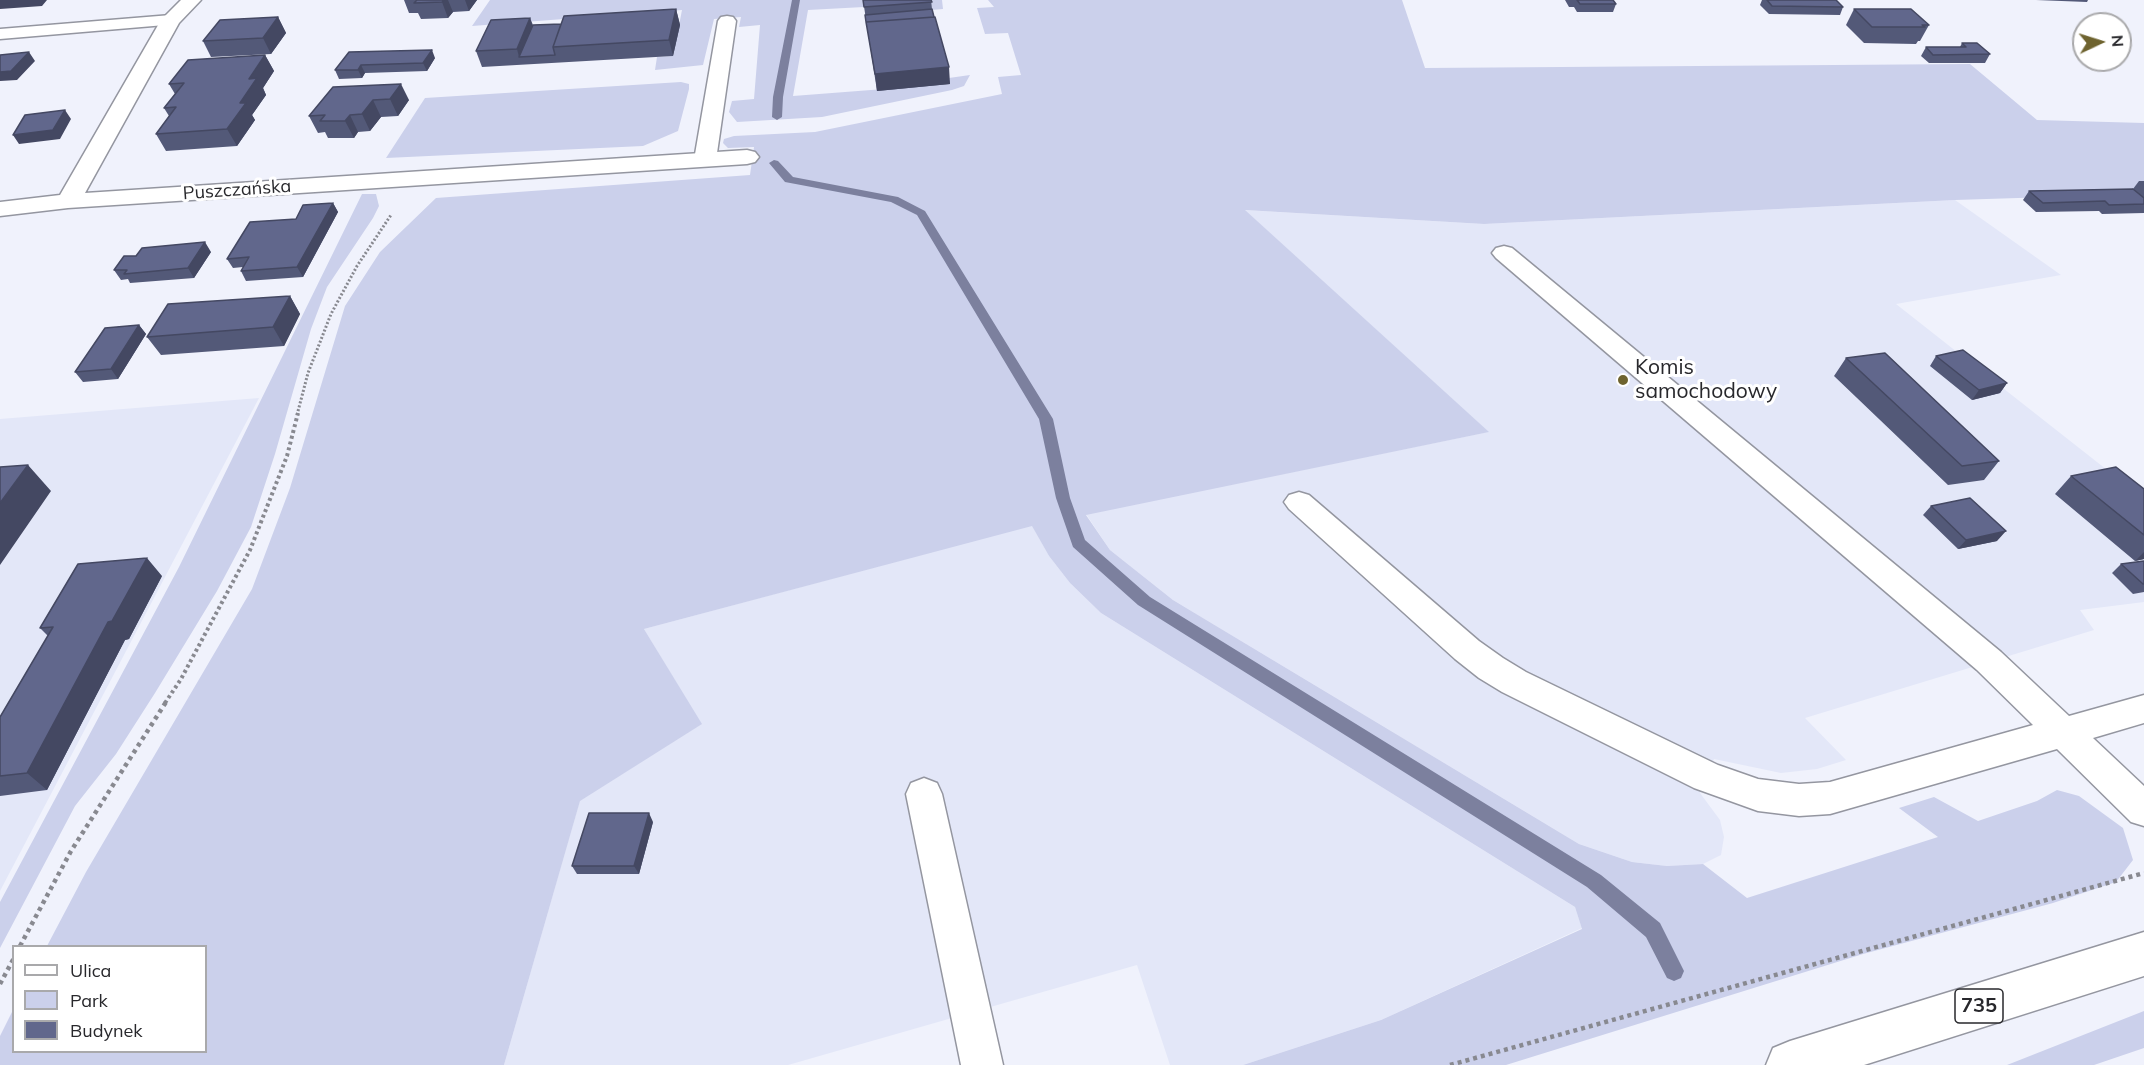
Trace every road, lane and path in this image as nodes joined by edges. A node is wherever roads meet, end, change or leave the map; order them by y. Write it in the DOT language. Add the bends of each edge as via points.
graph roads {
  1 [pos="192,0"];
  2 [pos="171,20"];
  3 [pos="727,21"];
  4 [pos="0,34"];
  5 [pos="747,157"];
  6 [pos="705,160"];
  7 [pos="406,178"];
  8 [pos="68,201"];
  9 [pos="0,209"];
  10 [pos="1504,253"];
  11 [pos="1299,502"];
  12 [pos="2144,709"];
  13 [pos="2063,731"];
  14 [pos="924,794"];
  15 [pos="2144,810"];
  16 [pos="2144,873"];
  17 [pos="21,945"];
  18 [pos="2144,954"];
  19 [pos="12,962"];
  20 [pos="0,984"];
  21 [pos="982,1065"];
  22 [pos="1450,1065"];
  23 [pos="1790,1065"];
  1 -- 2 [label="street"];
  2 -- 4 [label="lane"];
  2 -- 8 [label="street"];
  3 -- 6 [label="lane"];
  5 -- 6 [label="street, Puszczańska"];
  6 -- 7 [label="street, Puszczańska"];
  7 -- 8 [label="street, Puszczańska"];
  7 -- 17 [label="path" via="389,221 357,266 331,314 308,373 287,456 250,550 181,679 71,850"];
  8 -- 9 [label="street, Puszczańska"];
  10 -- 13 [label="lane" via="1989,661"];
  11 -- 13 [label="lane" via="1491,668 1707,777 1758,795 1799,800 1830,798"];
  12 -- 13 [label="lane"];
  13 -- 15 [label="lane"];
  14 -- 21 [label="lane"];
  16 -- 22 [label="path"];
  18 -- 23 [label="street, 735"];
  19 -- 20 [label="path"];
}
